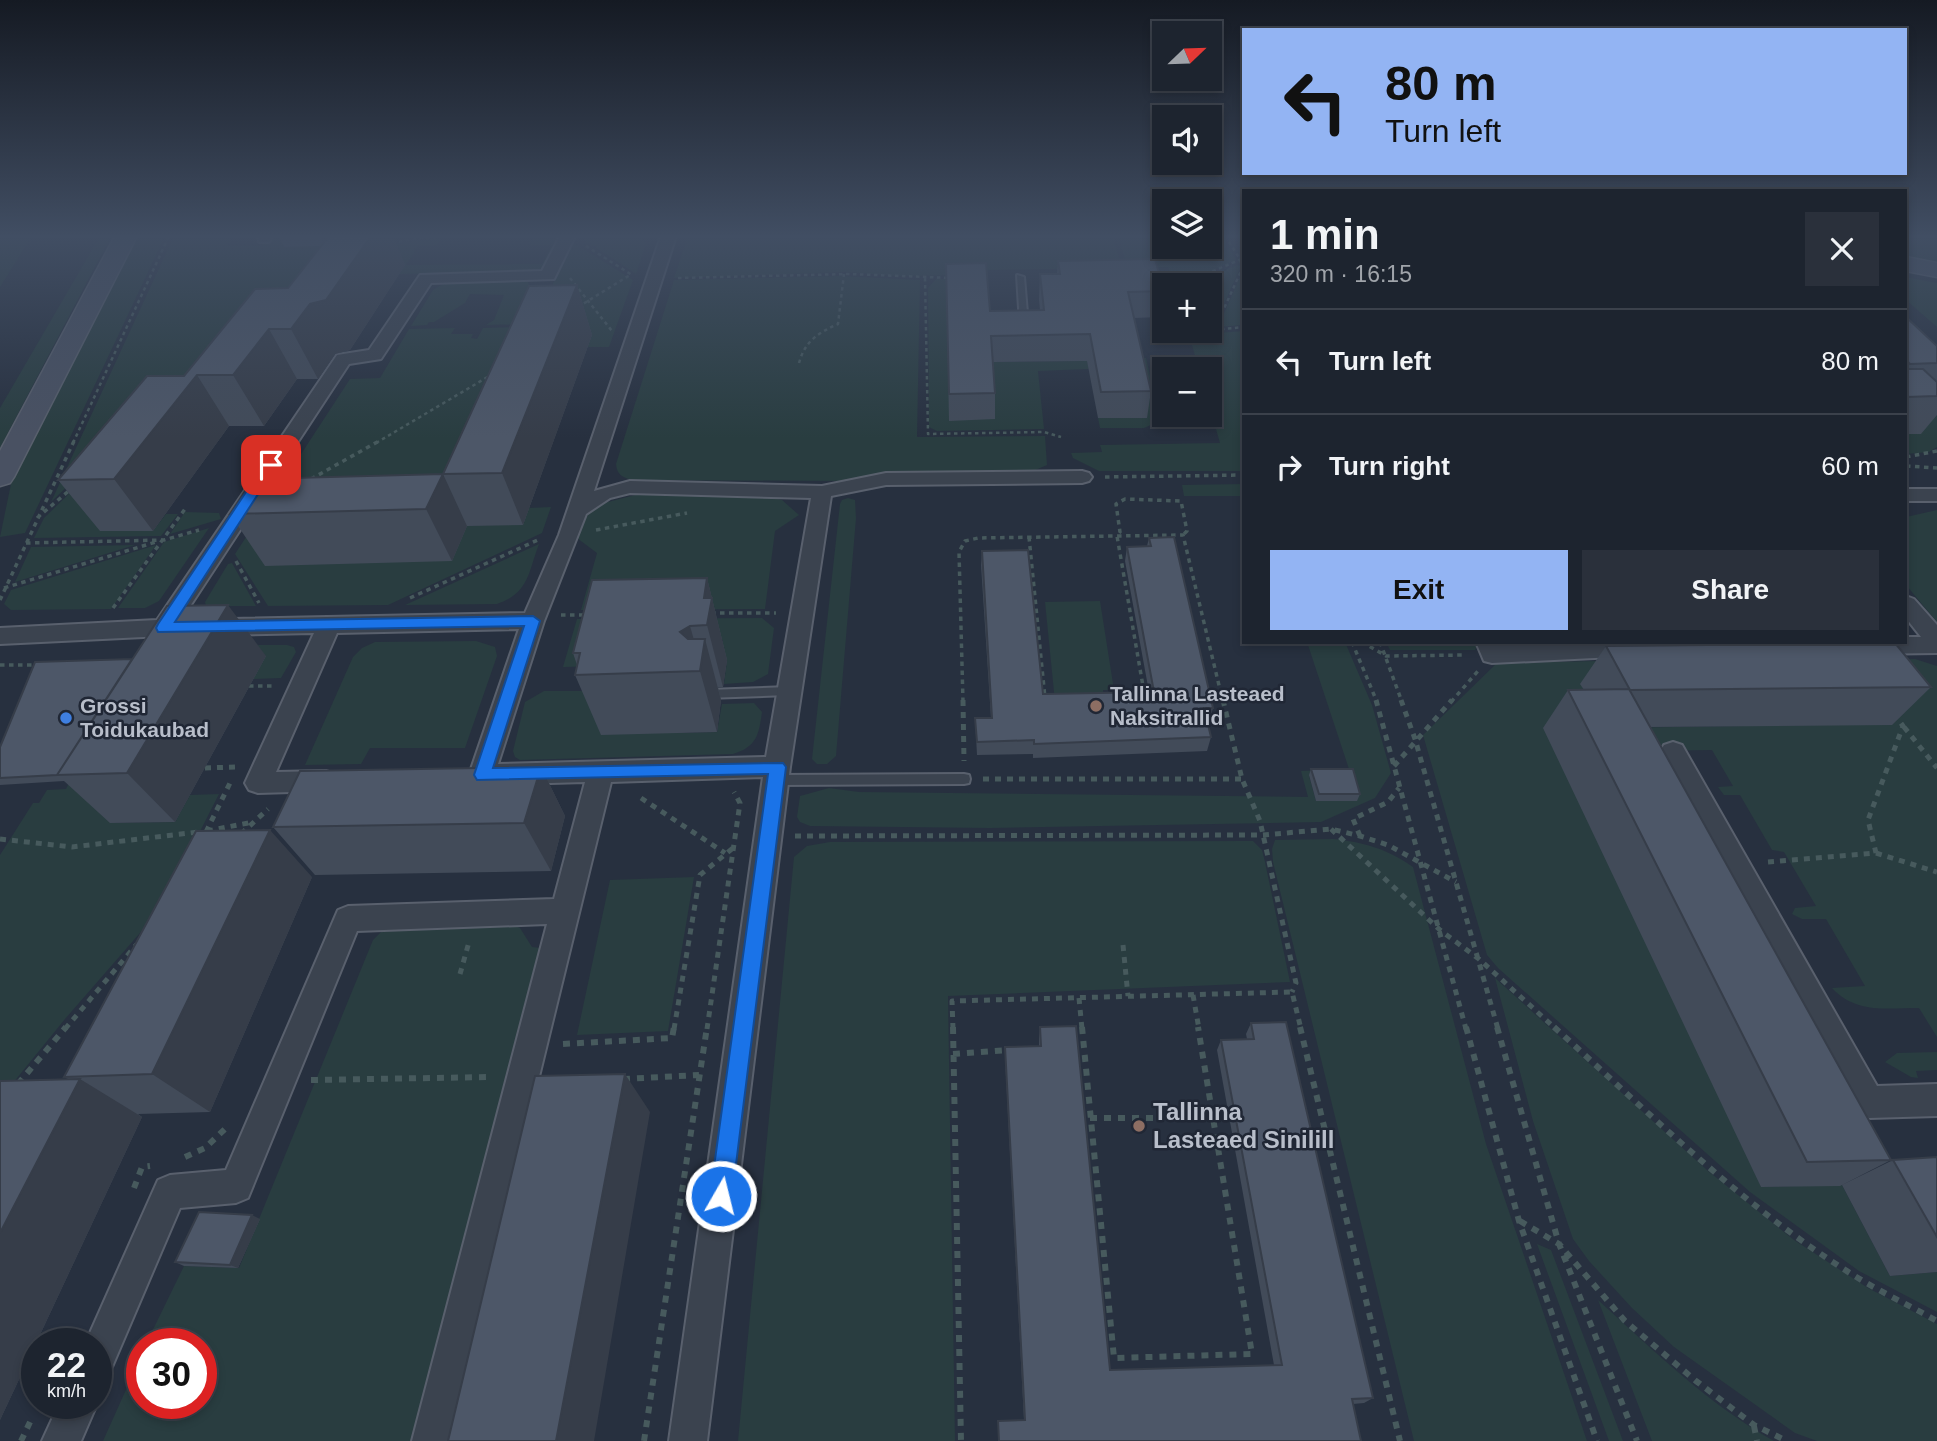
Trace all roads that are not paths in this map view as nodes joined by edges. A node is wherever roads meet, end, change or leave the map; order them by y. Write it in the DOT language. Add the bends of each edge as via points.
graph roads {
  1 [pos="91,303"];
  2 [pos="409,303"];
  3 [pos="649,303"];
  4 [pos="1022,303"];
  5 [pos="1024,325"];
  6 [pos="0,477"];
  7 [pos="1082,477"];
  8 [pos="822,492"];
  9 [pos="1907,495"];
  10 [pos="1937,495"];
  11 [pos="274,507"];
  12 [pos="242,508"];
  13 [pos="578,510"];
  14 [pos="1907,605"];
  15 [pos="534,618"];
  16 [pos="329,626"];
  17 [pos="164,628"];
  18 [pos="0,636"];
  19 [pos="1937,640"];
  20 [pos="1937,645"];
  21 [pos="1845,646"];
  22 [pos="1490,648"];
  23 [pos="1656,648"];
  24 [pos="788,691"];
  25 [pos="707,694"];
  26 [pos="1673,752"];
  27 [pos="777,774"];
  28 [pos="964,779"];
  29 [pos="353,780"];
  30 [pos="599,780"];
  31 [pos="565,911"];
  32 [pos="1937,1100"];
  33 [pos="110,1328"];
  34 [pos="71,1419"];
  35 [pos="61,1441"];
  36 [pos="431,1441"];
  37 [pos="688,1441"];
  1 -- 6 [label="main road"];
  2 -- 12 [label="street" via="375,355 343,359"];
  3 -- 13 [label="street"];
  4 -- 5 [label="lane"];
  7 -- 8 [label="street" via="886,478"];
  8 -- 13 [label="street" via="630,487 603,494"];
  8 -- 24 [label="street"];
  9 -- 10 [label="street"];
  11 -- 12 [label="street"];
  12 -- 17 [label="street"];
  13 -- 15 [label="street"];
  14 -- 19 [label="street"];
  15 -- 16 [label="street"];
  15 -- 30 [label="street" via="470,776"];
  16 -- 17 [label="street"];
  16 -- 29 [label="street" via="258,783"];
  17 -- 18 [label="street"];
  20 -- 21 [label="street"];
  22 -- 23 [label="street"];
  24 -- 25 [label="lane"];
  24 -- 27 [label="street"];
  26 -- 32 [label="street" via="1869,1102"];
  27 -- 28 [label="lane"];
  27 -- 30 [label="street"];
  27 -- 37 [label="street"];
  30 -- 31 [label="street"];
  31 -- 33 [label="street" via="348,919 236,1186 170,1192"];
  31 -- 36 [label="street"];
  34 -- 35 [label="street"];
}
